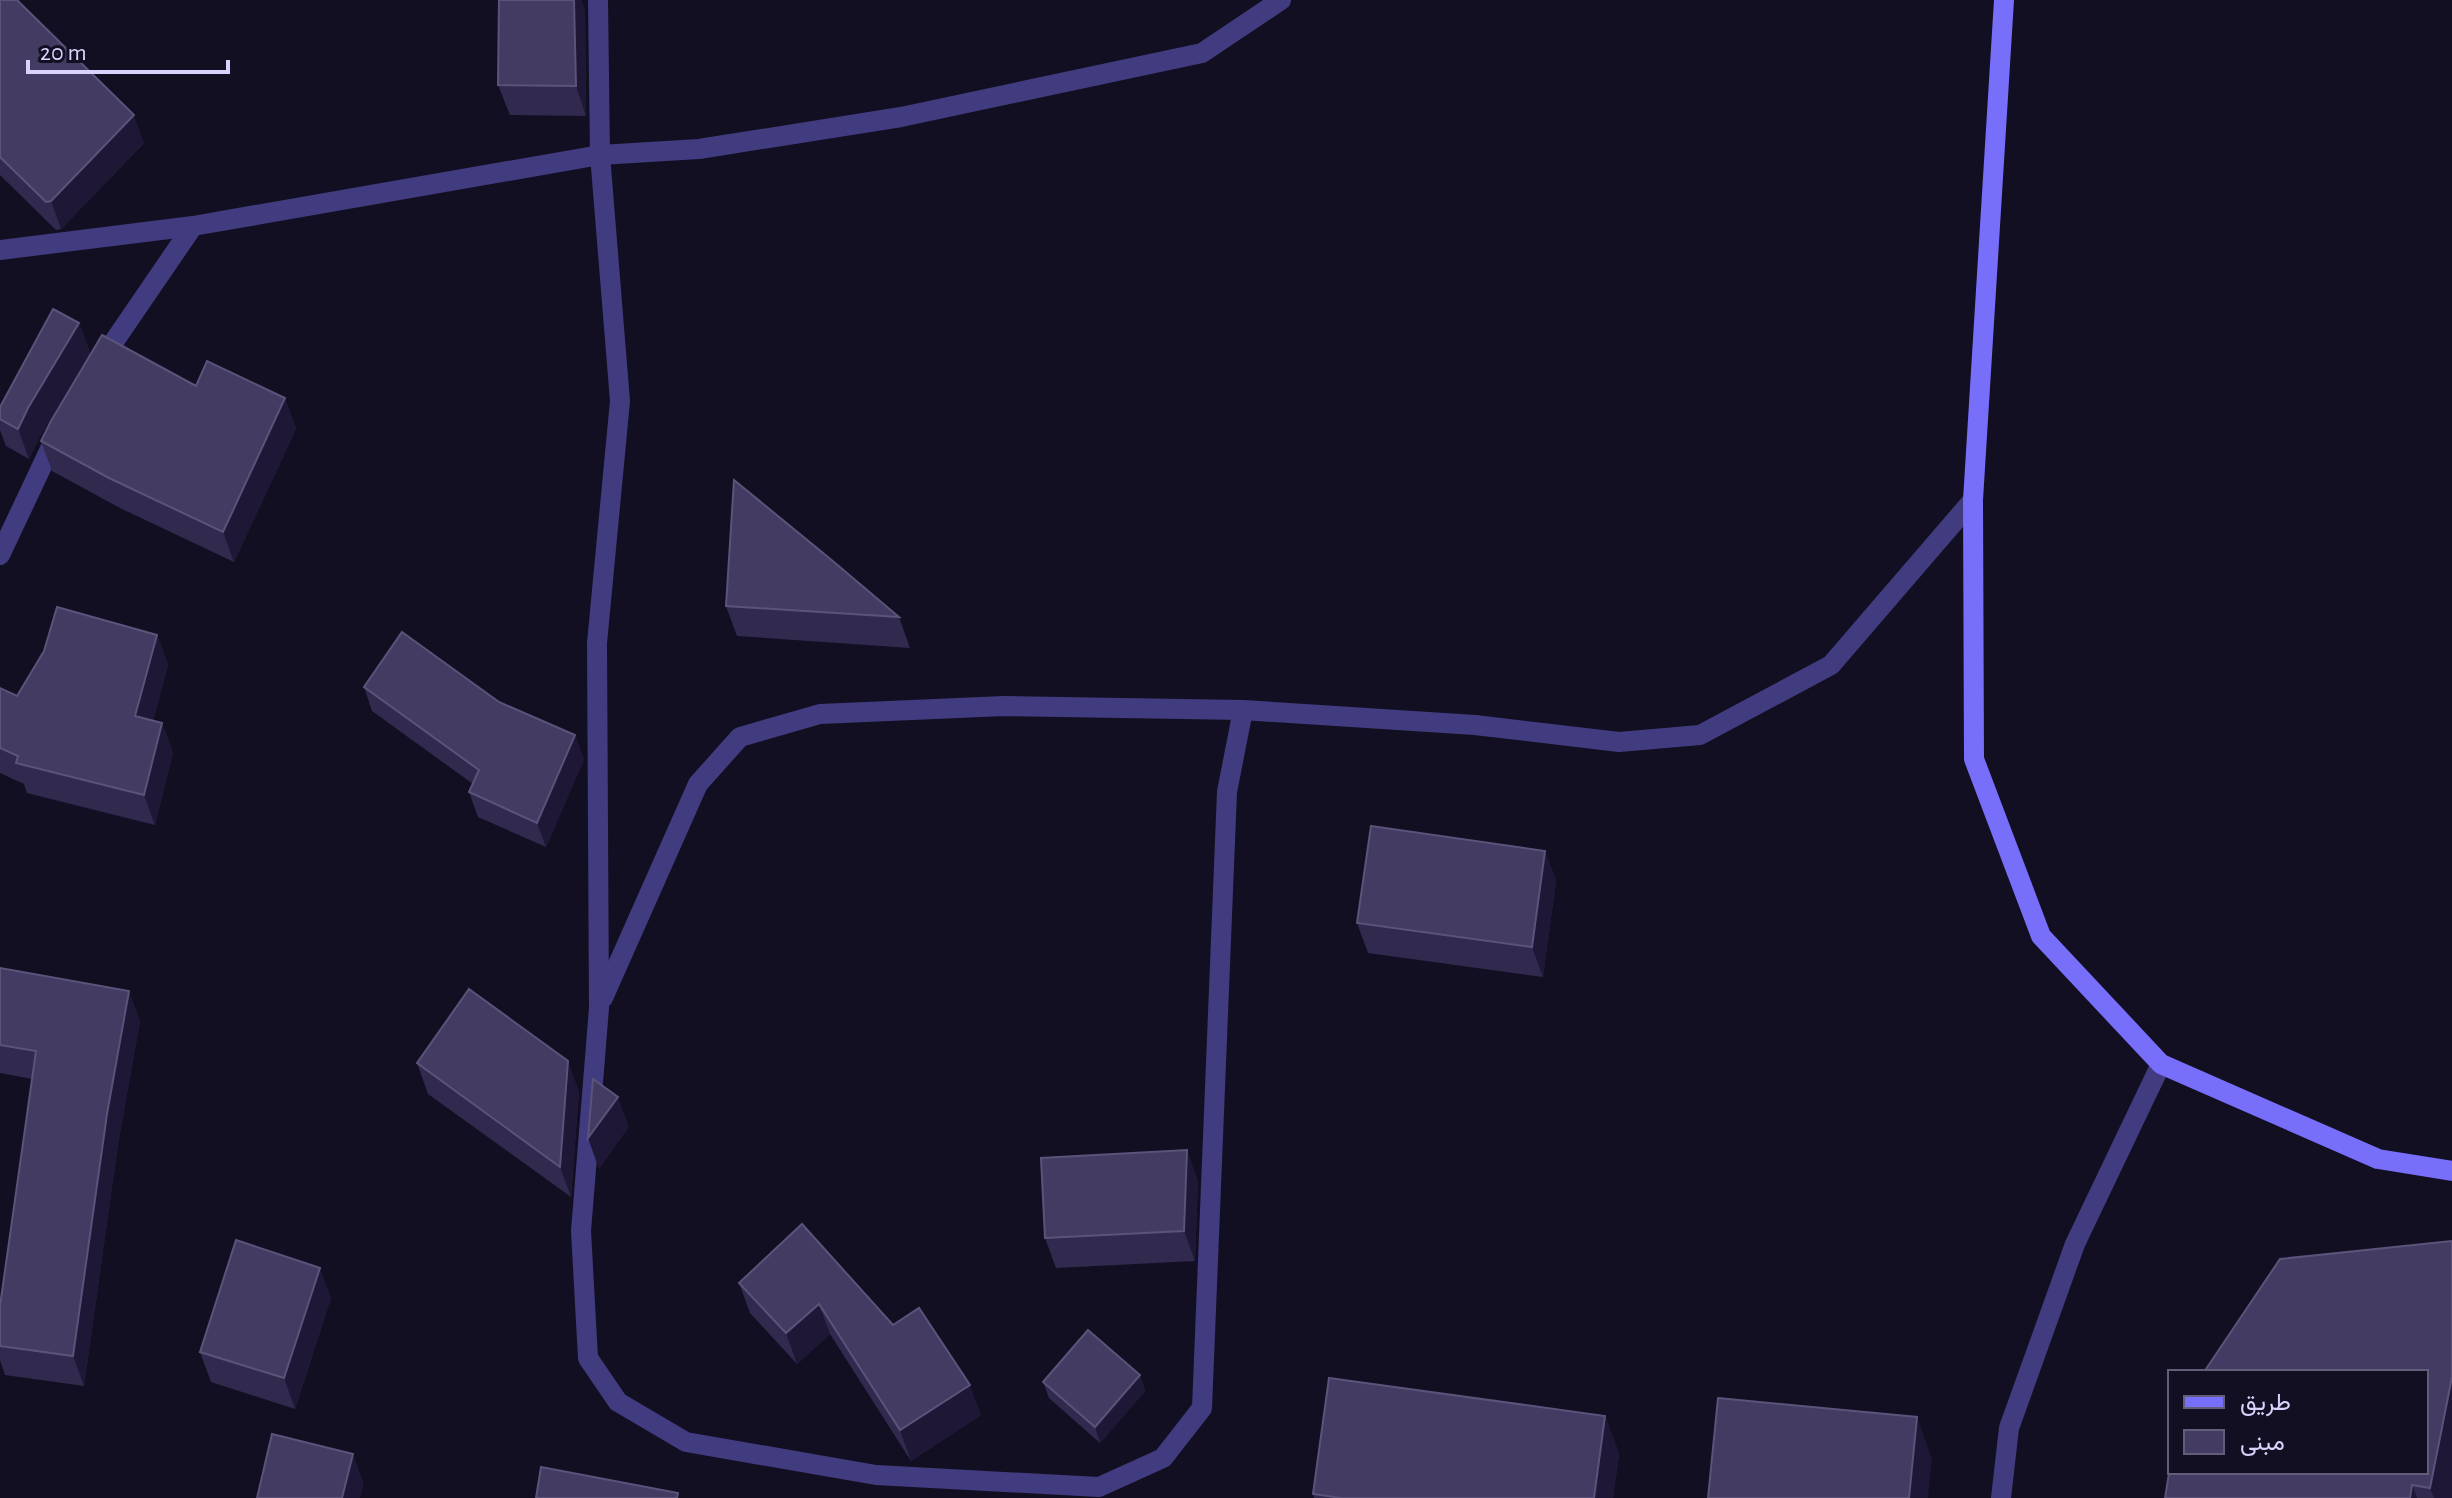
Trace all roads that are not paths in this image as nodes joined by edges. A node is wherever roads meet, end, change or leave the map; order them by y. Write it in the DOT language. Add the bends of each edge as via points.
graph roads {
  1 [pos="598,0"];
  2 [pos="1281,0"];
  3 [pos="2004,0"];
  4 [pos="600,155"];
  5 [pos="193,226"];
  6 [pos="0,250"];
  7 [pos="88,382"];
  8 [pos="73,407"];
  9 [pos="1973,500"];
  10 [pos="0,555"];
  11 [pos="1243,710"];
  12 [pos="599,1008"];
  13 [pos="2161,1064"];
  14 [pos="2452,1171"];
  15 [pos="2001,1498"];
  1 -- 4 [label="street"];
  2 -- 4 [label="street" via="1202,53 901,117 699,149"];
  3 -- 9 [label="street"];
  4 -- 5 [label="street"];
  4 -- 12 [label="street" via="620,401 597,643"];
  5 -- 6 [label="street"];
  5 -- 7 [label="street"];
  8 -- 10 [label="street"];
  9 -- 11 [label="street" via="1831,665 1700,735 1619,742 1475,725"];
  9 -- 13 [label="street" via="1974,759 2041,936"];
  11 -- 12 [label="street" via="1004,706 820,714 740,737 698,784"];
  11 -- 12 [label="street" via="1227,792 1202,1408 1163,1458 1099,1487 876,1475 686,1442 618,1402 588,1358 581,1231"];
  13 -- 14 [label="street" via="2378,1159"];
  13 -- 15 [label="street" via="2075,1244 2009,1428"];
}
